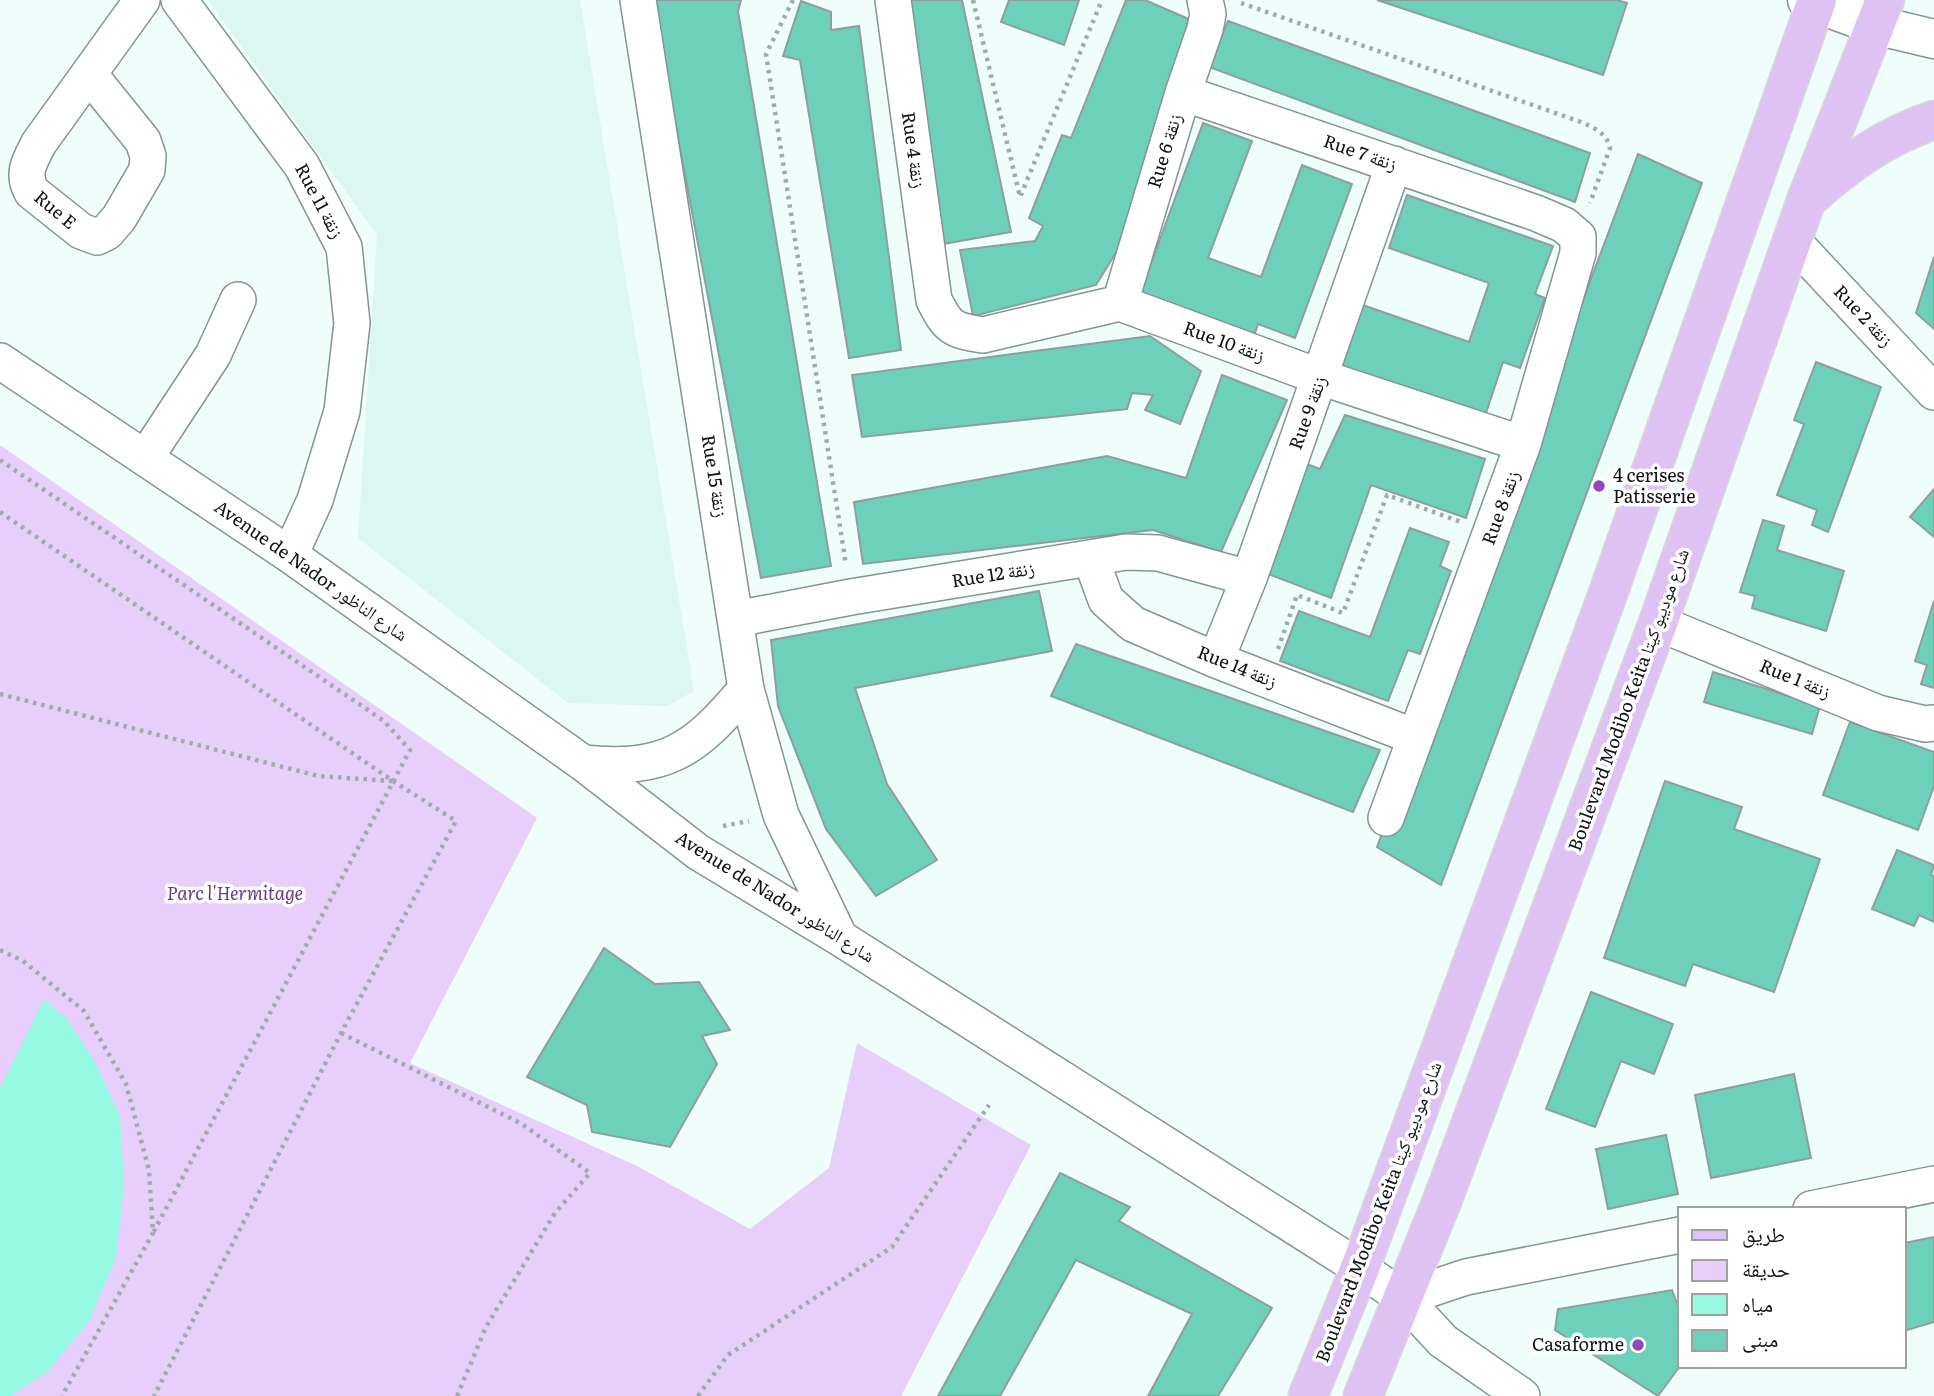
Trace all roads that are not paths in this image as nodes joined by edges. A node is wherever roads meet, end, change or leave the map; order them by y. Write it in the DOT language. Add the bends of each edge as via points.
graph roads {
  1 [pos="142,0"];
  2 [pos="179,0"];
  3 [pos="638,0"];
  4 [pos="892,0"];
  5 [pos="1205,0"];
  6 [pos="1813,1"];
  7 [pos="1880,13"];
  8 [pos="1934,39"];
  9 [pos="89,74"];
  10 [pos="1183,93"];
  11 [pos="1934,120"];
  12 [pos="1394,164"];
  13 [pos="1806,201"];
  14 [pos="1578,237"];
  15 [pos="1792,240"];
  16 [pos="238,300"];
  17 [pos="1120,303"];
  18 [pos="0,361"];
  19 [pos="1320,377"];
  20 [pos="1934,392"];
  21 [pos="1523,444"];
  22 [pos="146,457"];
  23 [pos="290,555"];
  24 [pos="1091,559"];
  25 [pos="1249,578"];
  26 [pos="736,619"];
  27 [pos="1658,623"];
  28 [pos="1216,660"];
  29 [pos="746,689"];
  30 [pos="1934,723"];
  31 [pos="1415,737"];
  32 [pos="583,763"];
  33 [pos="1386,818"];
  34 [pos="840,938"];
  35 [pos="1934,1184"];
  36 [pos="1821,1207"];
  37 [pos="1678,1235"];
  38 [pos="1360,1268"];
  39 [pos="1403,1298"];
  40 [pos="1308,1396"];
  41 [pos="1363,1396"];
  42 [pos="1521,1396"];
  1 -- 9 [label="street"];
  2 -- 23 [label="street, Rue 11 زنقة" via="302,166 345,247 352,323 342,411 315,500"];
  3 -- 26 [label="street, Rue 15 زنقة"];
  4 -- 17 [label="street, Rue 4 زنقة" via="934,300 945,322 961,332 983,335"];
  5 -- 10 [label="street, Rue 6 زنقة" via="1205,29"];
  6 -- 7 [label="main road"];
  6 -- 38 [label="main road, Boulevard Modibo Keita شارع موديبو كيتا" via="1606,599"];
  7 -- 8 [label="main road"];
  7 -- 13 [label="main road, Boulevard Modibo Keita شارع موديبو كيتا"];
  10 -- 12 [label="street, Rue 7 زنقة"];
  10 -- 17 [label="street, Rue 6 زنقة"];
  11 -- 13 [label="main road" via="1869,149"];
  12 -- 14 [label="street, Rue 7 زنقة" via="1536,213"];
  12 -- 19 [label="street, Rue 9 زنقة"];
  13 -- 15 [label="main road, Boulevard Modibo Keita شارع موديبو كيتا"];
  14 -- 21 [label="street, Rue 8 زنقة" via="1578,253"];
  15 -- 20 [label="street, Rue 2 زنقة"];
  15 -- 27 [label="main road, Boulevard Modibo Keita شارع موديبو كيتا"];
  16 -- 22 [label="street" via="213,355"];
  17 -- 19 [label="street, Rue 10 زنقة"];
  18 -- 22 [label="street, Avenue de Nador شارع الناظور"];
  19 -- 21 [label="street, Rue 10 زنقة"];
  19 -- 25 [label="street, Rue 9 زنقة"];
  21 -- 31 [label="street, Rue 8 زنقة"];
  22 -- 23 [label="street, Avenue de Nador شارع الناظور"];
  23 -- 32 [label="street, Avenue de Nador شارع الناظور"];
  24 -- 25 [label="street, Rue 12 زنقة" via="1126,552 1158,553"];
  24 -- 26 [label="street, Rue 12 زنقة"];
  24 -- 28 [label="street, Rue 14 زنقة" via="1106,600 1133,624"];
  25 -- 28 [label="street, Rue 9 زنقة"];
  26 -- 29 [label="street, Rue 15 زنقة"];
  27 -- 30 [label="street, Rue 1 زنقة" via="1878,713"];
  27 -- 39 [label="main road, Boulevard Modibo Keita شارع موديبو كيتا"];
  28 -- 31 [label="street, Rue 14 زنقة"];
  29 -- 32 [label="street" via="717,724 684,749 650,763"];
  29 -- 34 [label="street, Rue 15 زنقة" via="780,815"];
  31 -- 33 [label="street, Rue 8 زنقة"];
  32 -- 34 [label="street, Avenue de Nador شارع الناظور" via="698,852"];
  34 -- 38 [label="street, Avenue de Nador شارع الناظور"];
  35 -- 36 [label="street"];
  37 -- 39 [label="street" via="1466,1277"];
  38 -- 39 [label="street, Avenue de Nador شارع الناظور"];
  38 -- 40 [label="main road, Boulevard Modibo Keita شارع موديبو كيتا"];
  39 -- 41 [label="main road, Boulevard Modibo Keita شارع موديبو كيتا"];
  39 -- 42 [label="street, Avenue de Nador شارع الناظور" via="1443,1341"];
}
